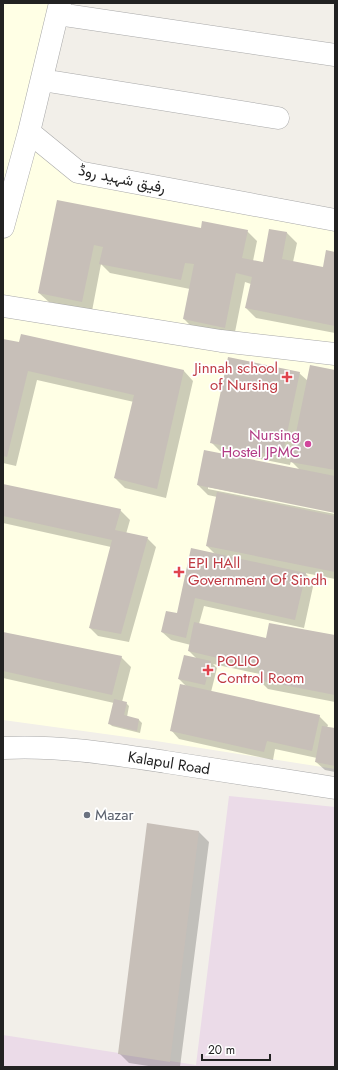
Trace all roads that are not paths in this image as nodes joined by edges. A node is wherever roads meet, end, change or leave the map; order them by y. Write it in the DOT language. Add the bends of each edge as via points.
graph roads {
  1 [pos="59,9"];
  2 [pos="335,55"];
  3 [pos="42,80"];
  4 [pos="278,118"];
  5 [pos="29,132"];
  6 [pos="335,220"];
  7 [pos="3,227"];
  8 [pos="3,306"];
  9 [pos="335,354"];
  10 [pos="3,748"];
  11 [pos="335,788"];
  1 -- 2 [label="street"];
  1 -- 3 [label="street"];
  3 -- 4 [label="street"];
  3 -- 5 [label="street"];
  5 -- 6 [label="street, رفیق شہید روڈ" via="78,172"];
  5 -- 7 [label="street"];
  8 -- 9 [label="street" via="222,342"];
  10 -- 11 [label="street, Kalapul Road" via="109,754"];
}
